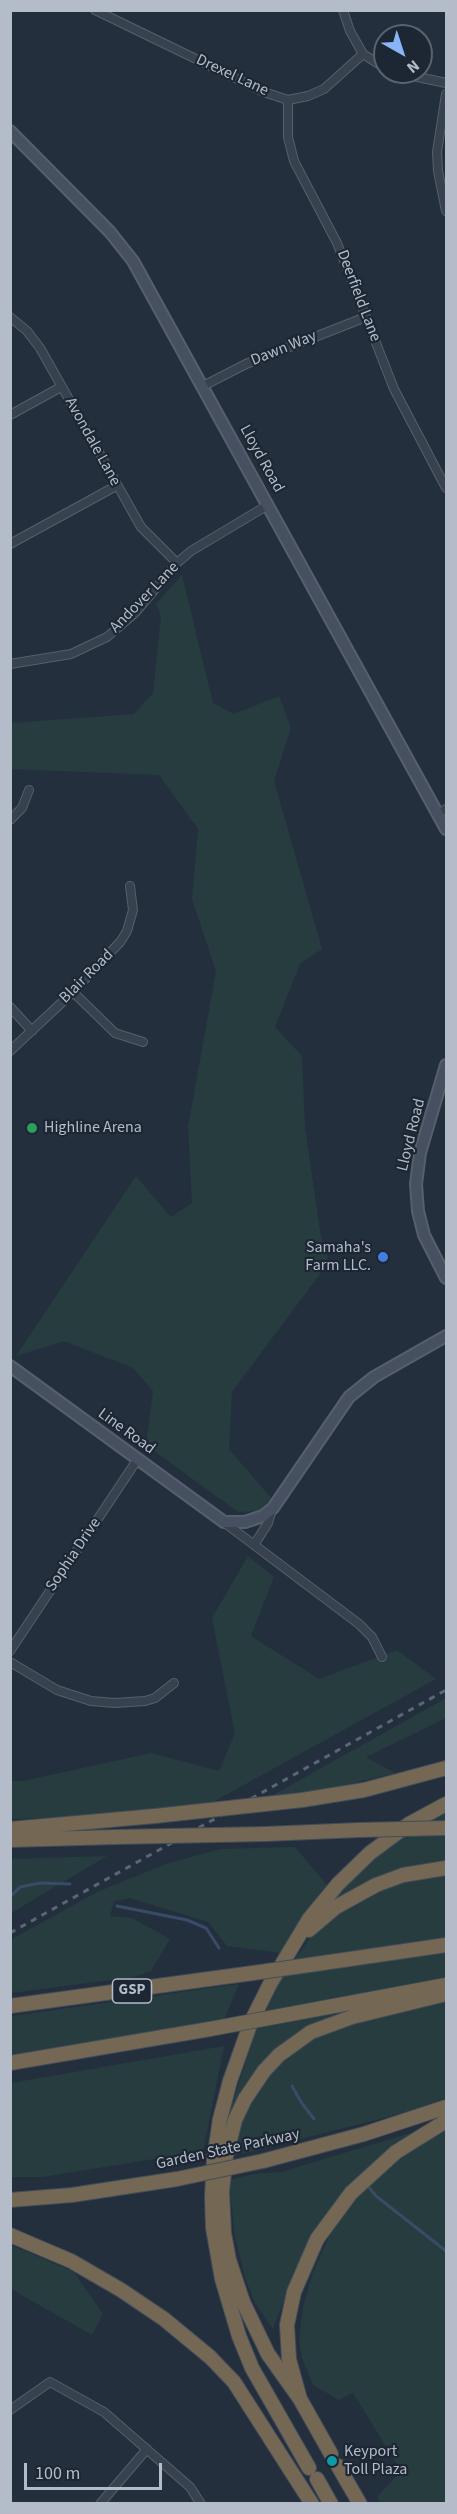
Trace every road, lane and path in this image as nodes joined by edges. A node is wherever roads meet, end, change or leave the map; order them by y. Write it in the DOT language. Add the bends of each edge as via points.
graph roads {
  1 [pos="95,10"];
  2 [pos="343,10"];
  3 [pos="363,54"];
  4 [pos="373,60"];
  5 [pos="447,94"];
  6 [pos="288,100"];
  7 [pos="10,131"];
  8 [pos="447,211"];
  9 [pos="366,317"];
  10 [pos="10,318"];
  11 [pos="203,386"];
  12 [pos="61,387"];
  13 [pos="10,415"];
  14 [pos="116,486"];
  15 [pos="447,488"];
  16 [pos="268,505"];
  17 [pos="10,544"];
  18 [pos="177,563"];
  19 [pos="10,664"];
  20 [pos="29,790"];
  21 [pos="442,812"];
  22 [pos="10,820"];
  23 [pos="447,829"];
  24 [pos="130,886"];
  25 [pos="73,992"];
  26 [pos="10,1007"];
  27 [pos="32,1031"];
  28 [pos="142,1042"];
  29 [pos="10,1051"];
  30 [pos="447,1065"];
  31 [pos="447,1278"];
  32 [pos="447,1336"];
  33 [pos="10,1366"];
  34 [pos="137,1460"];
  35 [pos="273,1508"];
  36 [pos="224,1522"];
  37 [pos="254,1545"];
  38 [pos="10,1651"];
  39 [pos="382,1657"];
  40 [pos="10,1662"];
  41 [pos="174,1683"];
  42 [pos="447,1768"];
  43 [pos="447,1804"];
  44 [pos="447,1828"];
  45 [pos="10,1829"];
  46 [pos="10,1840"];
  47 [pos="447,1868"];
  48 [pos="294,1945"];
  49 [pos="447,1945"];
  50 [pos="447,1985"];
  51 [pos="447,1994"];
  52 [pos="10,2006"];
  53 [pos="10,2063"];
  54 [pos="447,2107"];
  55 [pos="447,2121"];
  56 [pos="10,2200"];
  57 [pos="10,2235"];
  58 [pos="300,2399"];
  59 [pos="10,2410"];
  60 [pos="147,2450"];
  61 [pos="100,2504"];
  62 [pos="201,2504"];
  63 [pos="312,2504"];
  64 [pos="331,2504"];
  65 [pos="360,2504"];
  1 -- 6 [label="street, Drexel Lane"];
  2 -- 3 [label="street"];
  3 -- 4 [label="street"];
  3 -- 6 [label="street, Drexel Lane" via="324,89"];
  5 -- 8 [label="street" via="437,152"];
  6 -- 9 [label="street, Deerfield Lane" via="288,137 294,161 337,243"];
  7 -- 11 [label="main road, Lloyd Road" via="118,240"];
  9 -- 11 [label="street, Dawn Way" via="246,364"];
  9 -- 15 [label="street, Deerfield Lane" via="404,411"];
  10 -- 12 [label="street, Avondale Lane" via="34,339"];
  11 -- 16 [label="main road, Lloyd Road"];
  12 -- 13 [label="street"];
  12 -- 14 [label="street, Avondale Lane"];
  14 -- 17 [label="street"];
  14 -- 18 [label="street, Avondale Lane" via="141,527"];
  16 -- 18 [label="street, Andover Lane" via="207,539"];
  16 -- 21 [label="main road, Lloyd Road"];
  18 -- 19 [label="street, Andover Lane" via="135,613 107,637 71,654"];
  20 -- 22 [label="street" via="22,808"];
  21 -- 23 [label="main road, Lloyd Road"];
  24 -- 25 [label="street, Blair Road" via="133,910 128,931"];
  25 -- 27 [label="street, Blair Road"];
  25 -- 28 [label="street" via="115,1033"];
  26 -- 27 [label="street"];
  27 -- 29 [label="street, Blair Road"];
  30 -- 31 [label="main road, Lloyd Road" via="420,1153 416,1184 424,1235"];
  32 -- 35 [label="main road" via="374,1377 349,1397"];
  33 -- 34 [label="main road, Line Road"];
  34 -- 36 [label="main road, Line Road"];
  34 -- 38 [label="street, Sophia Drive"];
  35 -- 36 [label="main road" via="245,1522"];
  35 -- 37 [label="street"];
  36 -- 37 [label="street, Line Road"];
  37 -- 39 [label="street, Line Road" via="359,1624 372,1637"];
  40 -- 41 [label="street" via="57,1690 91,1701 146,1701"];
  42 -- 45 [label="highway, bridge" via="364,1790 302,1800"];
  43 -- 48 [label="highway" via="396,1833 359,1863 318,1908"];
  44 -- 46 [label="highway, bridge"];
  47 -- 48 [label="highway" via="403,1875 362,1892 325,1915"];
  48 -- 64 [label="highway" via="260,2003 230,2081 214,2160 212,2213 220,2271 239,2336 270,2402"];
  49 -- 52 [label="highway, GSP, bridge"];
  50 -- 53 [label="highway, bridge"];
  51 -- 58 [label="highway" via="352,2017 311,2032 264,2071 235,2121 222,2191 229,2260 268,2354"];
  54 -- 56 [label="highway, Garden State Parkway, bridge" via="262,2161 177,2179"];
  55 -- 58 [label="highway" via="396,2152 361,2182 334,2214 312,2250 294,2292 287,2325 289,2359"];
  57 -- 63 [label="highway" via="113,2285 164,2319 210,2357 238,2387"];
  58 -- 65 [label="highway"];
  59 -- 60 [label="street" via="50,2382 93,2404"];
  60 -- 61 [label="street"];
  60 -- 62 [label="street" via="190,2487"];
}
